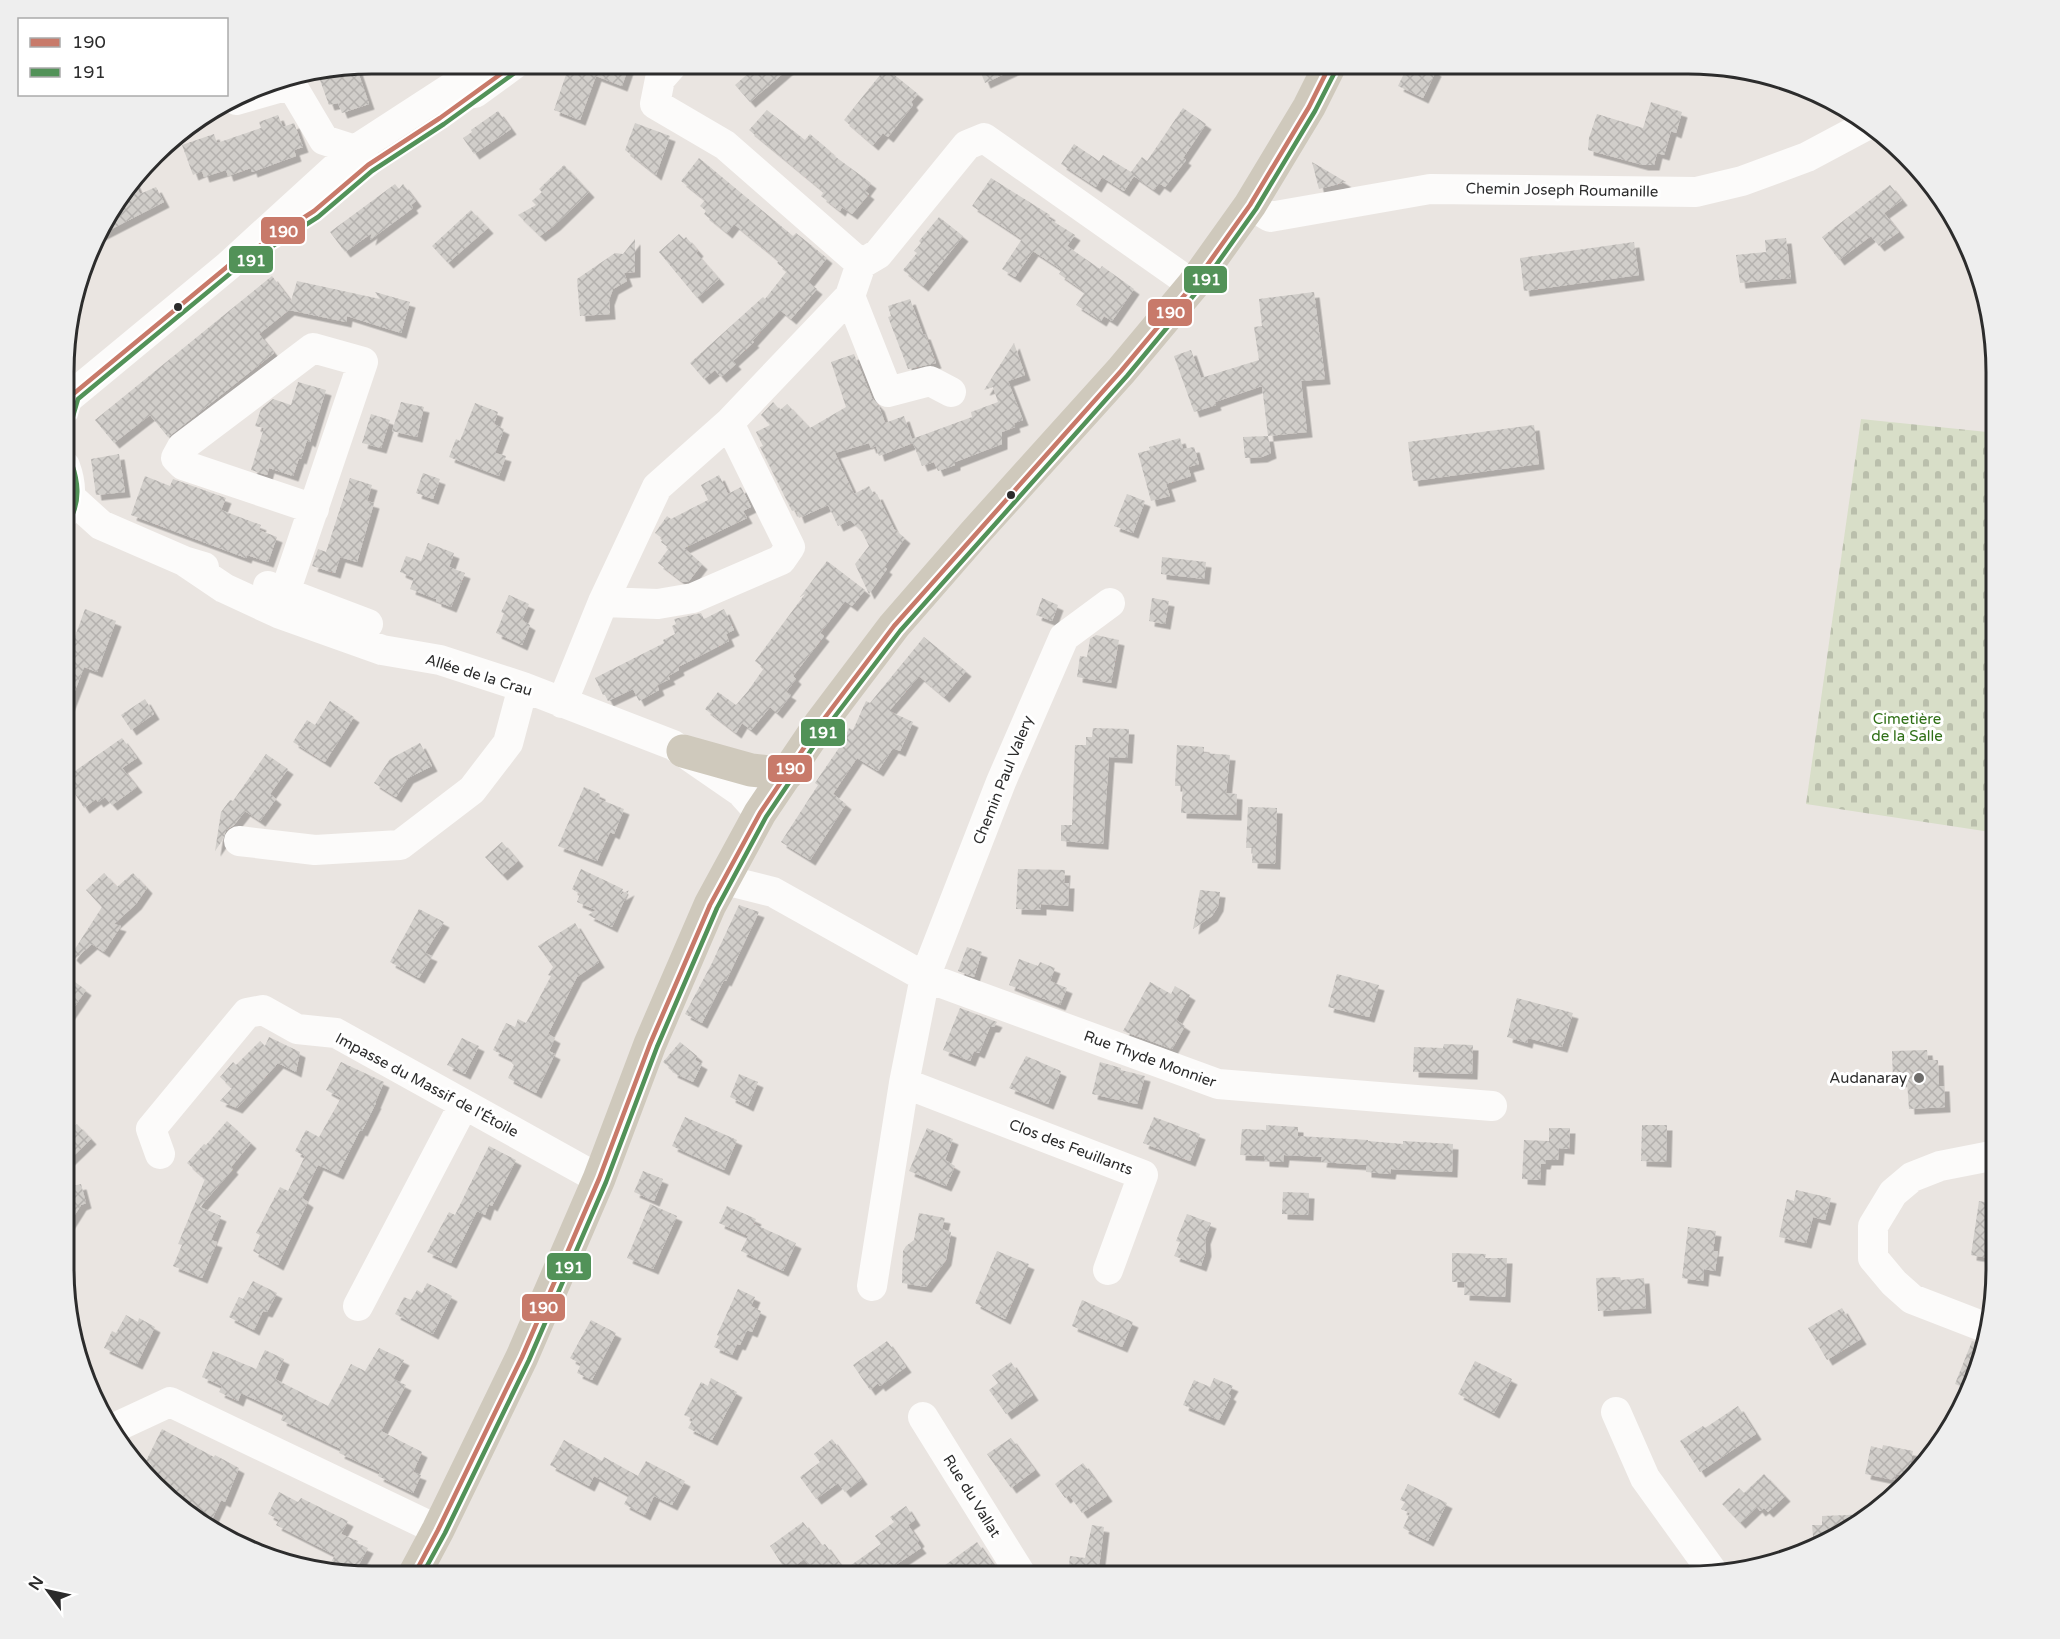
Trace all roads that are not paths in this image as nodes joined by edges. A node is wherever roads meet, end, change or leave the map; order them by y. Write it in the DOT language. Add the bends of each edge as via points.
graph roads {
  1 [pos="474,74"];
  2 [pos="501,74"];
  3 [pos="664,74"];
  4 [pos="1326,74"];
  5 [pos="286,86"];
  6 [pos="1860,128"];
  7 [pos="362,157"];
  8 [pos="1250,205"];
  9 [pos="861,264"];
  10 [pos="1193,285"];
  11 [pos="850,296"];
  12 [pos="951,392"];
  13 [pos="74,398"];
  14 [pos="729,423"];
  15 [pos="74,509"];
  16 [pos="314,509"];
  17 [pos="101,525"];
  18 [pos="74,528"];
  19 [pos="282,602"];
  20 [pos="603,602"];
  21 [pos="1110,603"];
  22 [pos="523,687"];
  23 [pos="562,703"];
  24 [pos="683,751"];
  25 [pos="787,774"];
  26 [pos="760,813"];
  27 [pos="239,841"];
  28 [pos="725,880"];
  29 [pos="925,977"];
  30 [pos="904,1083"];
  31 [pos="464,1104"];
  32 [pos="1492,1106"];
  33 [pos="160,1154"];
  34 [pos="1986,1157"];
  35 [pos="599,1179"];
  36 [pos="1108,1270"];
  37 [pos="872,1286"];
  38 [pos="358,1306"];
  39 [pos="1981,1326"];
  40 [pos="1616,1412"];
  41 [pos="923,1417"];
  42 [pos="119,1426"];
  43 [pos="438,1530"];
  44 [pos="1708,1565"];
  45 [pos="419,1566"];
  46 [pos="1016,1566"];
  1 -- 7 [label="street"];
  2 -- 7 [label="street" via="440,118"];
  3 -- 9 [label="street" via="655,104 725,145"];
  4 -- 8 [label="main road"];
  5 -- 7 [label="street" via="295,91 324,140"];
  6 -- 8 [label="street, Chemin Joseph Roumanille" via="1807,157 1742,181 1696,192 1430,189 1270,217"];
  7 -- 13 [label="street" via="314,211 228,266"];
  8 -- 10 [label="main road"];
  9 -- 10 [label="street" via="878,254 967,145 984,138"];
  9 -- 11 [label="street"];
  10 -- 25 [label="main road" via="894,626"];
  11 -- 12 [label="street" via="888,392 930,381"];
  11 -- 14 [label="street"];
  14 -- 20 [label="street" via="657,487"];
  14 -- 20 [label="street" via="790,547 781,560 693,598 658,604"];
  15 -- 17 [label="street"];
  16 -- 16 [label="street" via="363,362 313,348 182,447 176,458 183,465"];
  16 -- 19 [label="street"];
  17 -- 18 [label="street"];
  17 -- 19 [label="street, Allée de la Crau"];
  19 -- 22 [label="street, Allée de la Crau" via="390,633 440,660"];
  20 -- 23 [label="street"];
  21 -- 29 [label="street, Chemin Paul Valery" via="1064,637 1001,783"];
  22 -- 23 [label="street, Allée de la Crau"];
  22 -- 27 [label="street" via="508,742 472,790 400,845 315,850"];
  23 -- 24 [label="street, Allée de la Crau"];
  24 -- 25 [label="main road" via="751,770"];
  24 -- 26 [label="street, Allée de la Crau" via="741,792"];
  25 -- 26 [label="main road"];
  26 -- 28 [label="main road"];
  28 -- 29 [label="street" via="773,892"];
  28 -- 35 [label="main road" via="710,905 650,1044"];
  29 -- 30 [label="street"];
  29 -- 32 [label="street, Rue Thyde Monnier" via="1218,1084"];
  30 -- 36 [label="street, Clos des Feuillants" via="1143,1175"];
  30 -- 37 [label="street"];
  31 -- 33 [label="street, Impasse du Massif de l'Étoile" via="336,1033 297,1029 263,1010 247,1013 151,1129"];
  31 -- 35 [label="street, Impasse du Massif de l'Étoile"];
  31 -- 38 [label="street"];
  34 -- 39 [label="street" via="1940,1166 1912,1177 1893,1193 1873,1226 1874,1258 1894,1283 1912,1299"];
  35 -- 43 [label="main road" via="522,1357"];
  40 -- 44 [label="street" via="1645,1478"];
  41 -- 46 [label="street, Rue du Vallat"];
  42 -- 43 [label="street" via="170,1401"];
  43 -- 45 [label="main road"];
}
